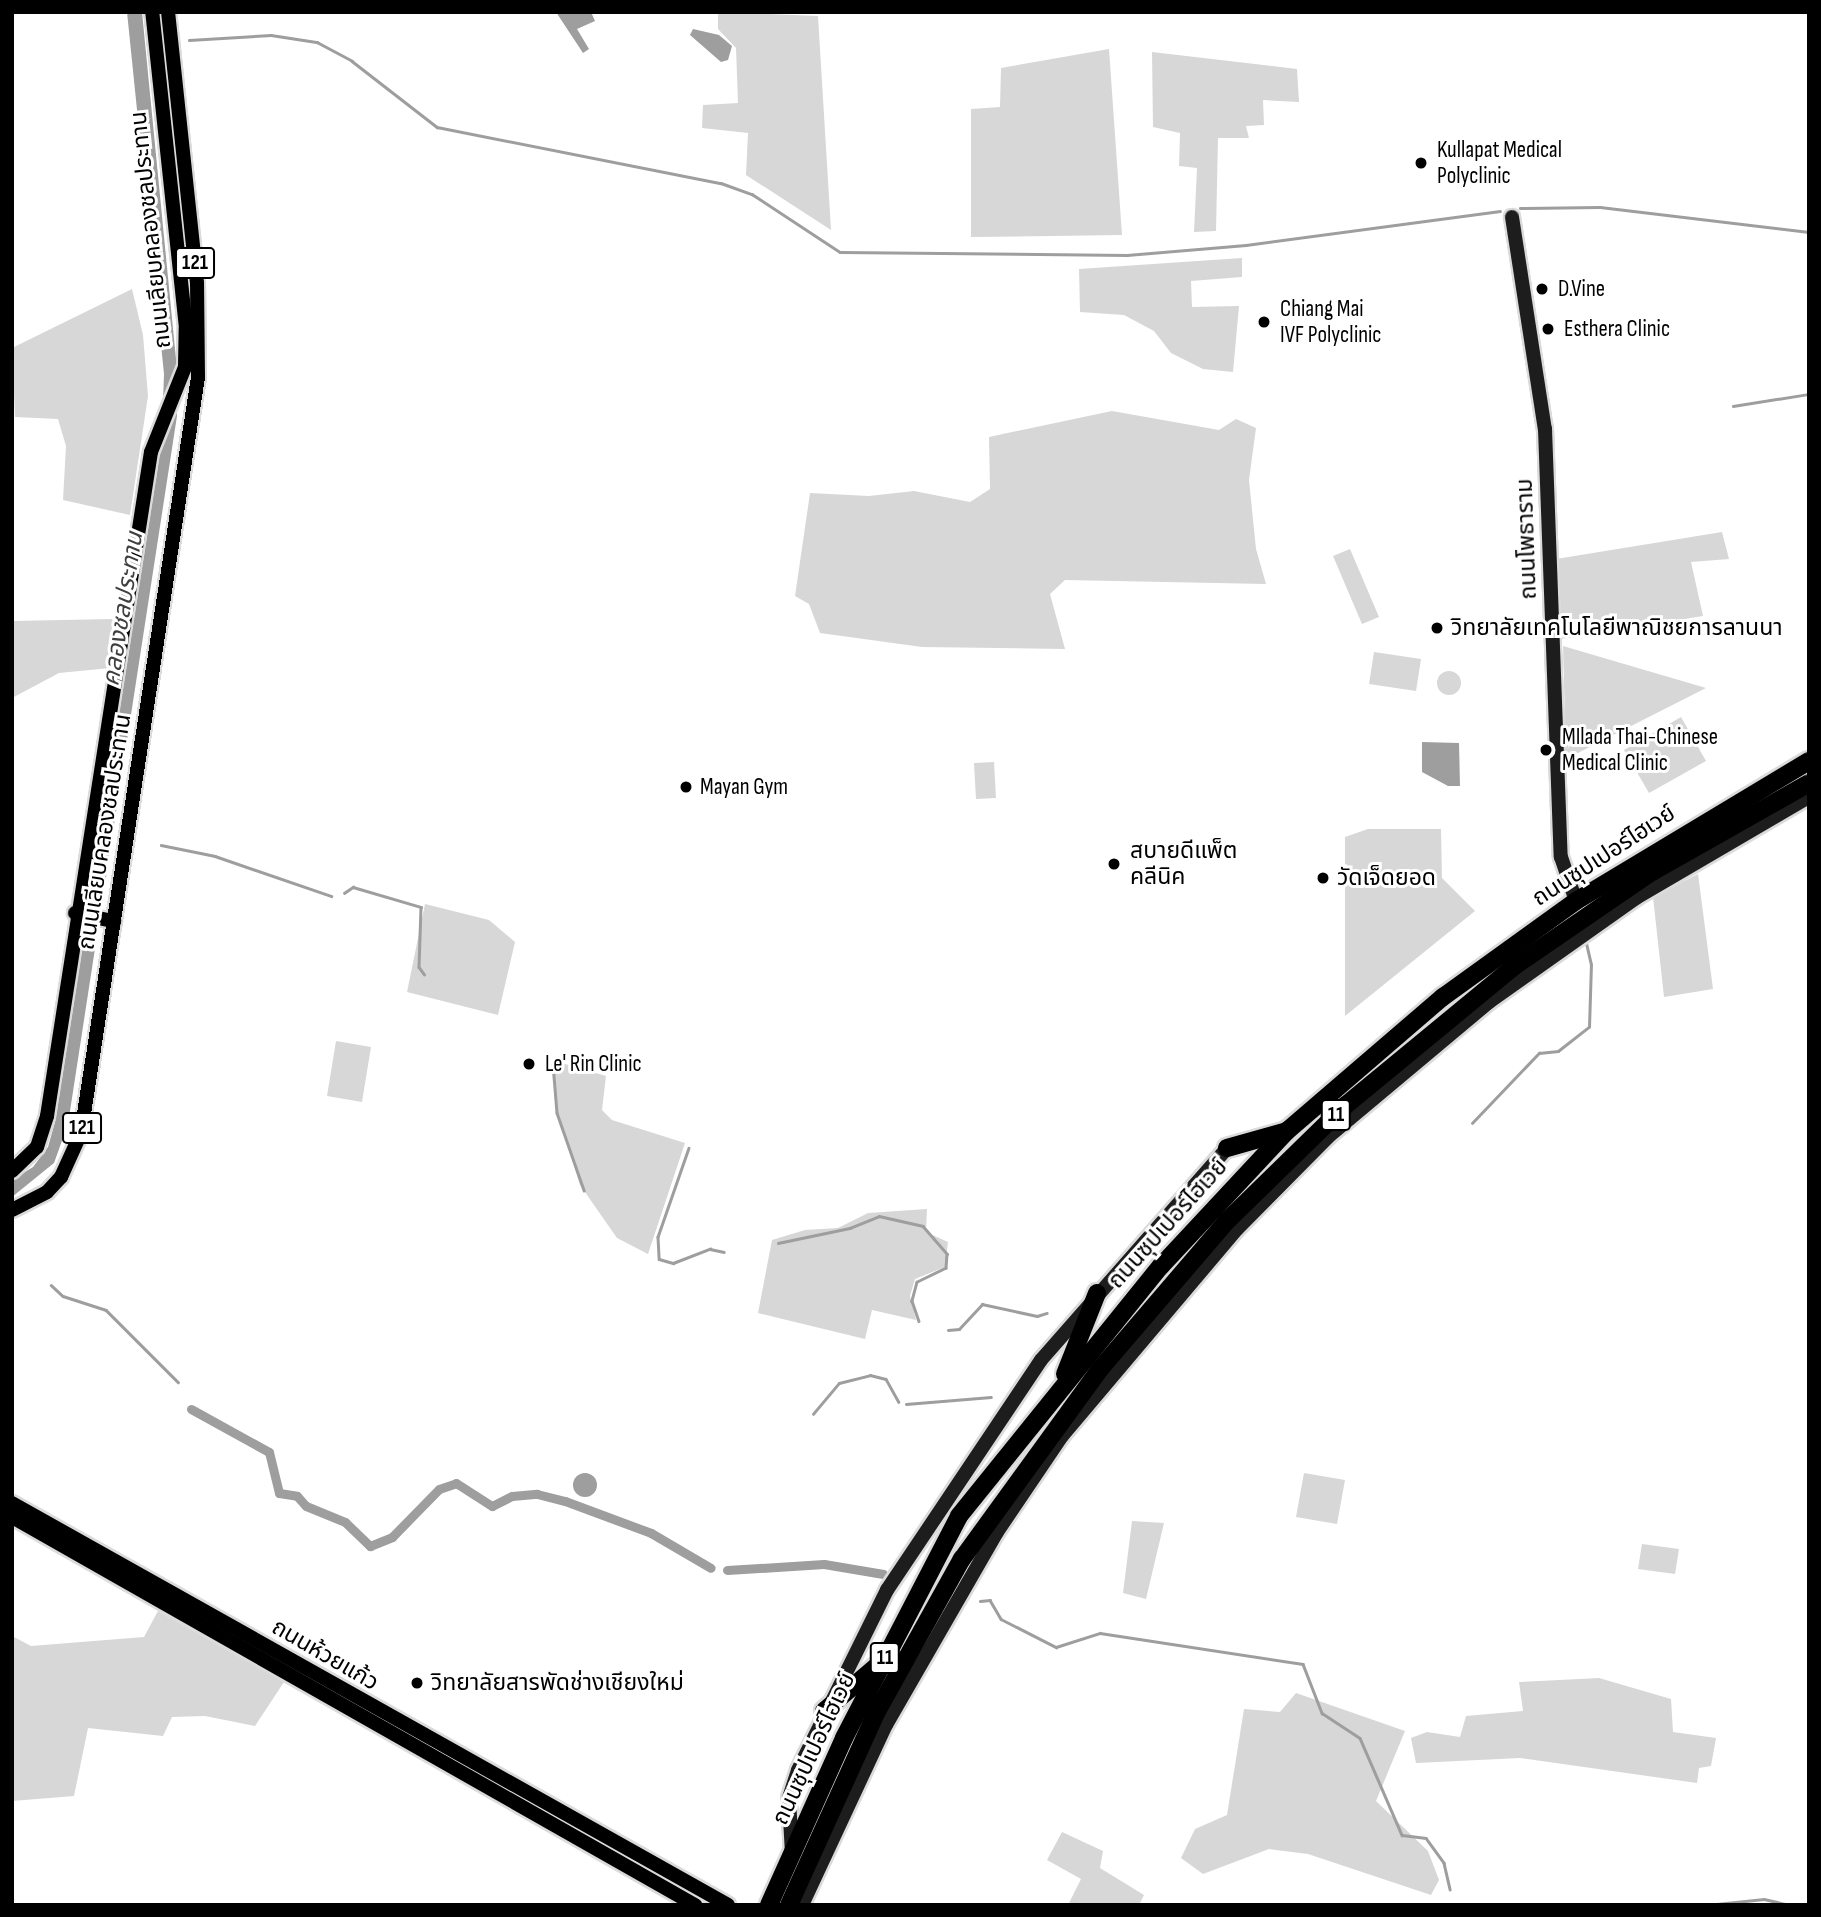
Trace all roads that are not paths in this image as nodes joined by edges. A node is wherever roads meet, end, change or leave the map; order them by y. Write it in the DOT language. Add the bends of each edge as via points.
graph roads {
  1 [pos="152,12"];
  2 [pos="168,12"];
  3 [pos="1512,217"];
  4 [pos="1809,761"];
  5 [pos="1809,783"];
  6 [pos="1809,797"];
  7 [pos="1727,842"];
  8 [pos="1697,846"];
  9 [pos="1576,901"];
  10 [pos="75,913"];
  11 [pos="114,921"];
  12 [pos="1287,1132"];
  13 [pos="1227,1148"];
  14 [pos="12,1171"];
  15 [pos="12,1210"];
  16 [pos="1097,1293"];
  17 [pos="1151,1328"];
  18 [pos="1100,1369"];
  19 [pos="1058,1390"];
  20 [pos="998,1462"];
  21 [pos="12,1503"];
  22 [pos="12,1517"];
  23 [pos="981,1531"];
  24 [pos="135,1580"];
  25 [pos="884,1660"];
  26 [pos="920,1661"];
  27 [pos="892,1681"];
  28 [pos="878,1708"];
  29 [pos="824,1711"];
  30 [pos="373,1716"];
  31 [pos="877,1742"];
  32 [pos="792,1854"];
  33 [pos="777,1901"];
  34 [pos="695,1905"];
  35 [pos="727,1905"];
  36 [pos="756,1905"];
  37 [pos="802,1905"];
  1 -- 10 [label="main road, ถนนเลียบคลองชลประทาน / 121" via="186,328 183,376 155,439"];
  2 -- 11 [label="main road, ถนนเลียบคลองชลประทาน / 121" via="200,349"];
  3 -- 9 [label="main road, ถนนโพธาราม" via="1545,429 1561,857"];
  4 -- 9 [label="highway, ถนนซุปเปอร์ไฮเวย์ / 11"];
  5 -- 8 [label="highway, ถนนซุปเปอร์ไฮเวย์ / 11"];
  6 -- 7 [label="main road"];
  7 -- 8 [label="highway"];
  7 -- 17 [label="main road" via="1594,926 1408,1066 1265,1199"];
  8 -- 18 [label="highway, ถนนซุปเปอร์ไฮเวย์ / 11" via="1516,965 1346,1105 1227,1221"];
  9 -- 12 [label="highway, ถนนซุปเปอร์ไฮเวย์ / 11" via="1443,998"];
  10 -- 11 [label="main road"];
  10 -- 14 [label="main road, ถนนเลียบคลองชลประทาน / 121" via="47,1116 37,1147"];
  11 -- 15 [label="main road, ถนนเลียบคลองชลประทาน / 121" via="77,1151 47,1192"];
  12 -- 13 [label="highway"];
  12 -- 19 [label="highway, ถนนซุปเปอร์ไฮเวย์ / 11" via="1161,1266"];
  13 -- 16 [label="main road"];
  16 -- 19 [label="highway"];
  16 -- 29 [label="main road" via="1041,1360 940,1506 876,1608"];
  17 -- 18 [label="highway"];
  17 -- 26 [label="main road" via="1034,1475"];
  18 -- 23 [label="highway, ถนนซุปเปอร์ไฮเวย์ / 11"];
  19 -- 20 [label="highway, ถนนซุปเปอร์ไฮเวย์ / 11"];
  20 -- 23 [label="highway" via="997,1480 965,1525 972,1532"];
  20 -- 25 [label="highway, ถนนซุปเปอร์ไฮเวย์ / 11" via="959,1517"];
  21 -- 24 [label="main road, ถนนห้วยแก้ว"];
  22 -- 24 [label="main road, ถนนห้วยแก้ว"];
  23 -- 27 [label="highway, ถนนซุปเปอร์ไฮเวย์ / 11"];
  24 -- 30 [label="main road, ถนนห้วยแก้ว"];
  25 -- 29 [label="highway"];
  25 -- 32 [label="highway, ถนนซุปเปอร์ไฮเวย์ / 11"];
  26 -- 27 [label="highway"];
  26 -- 31 [label="main road"];
  27 -- 28 [label="highway, ถนนซุปเปอร์ไฮเวย์ / 11"];
  28 -- 31 [label="highway"];
  28 -- 33 [label="highway, ถนนซุปเปอร์ไฮเวย์ / 11"];
  29 -- 32 [label="main road" via="789,1798"];
  30 -- 34 [label="main road, ถนนห้วยแก้ว"];
  30 -- 35 [label="main road, ถนนห้วยแก้ว"];
  31 -- 37 [label="main road"];
  32 -- 33 [label="highway, ถนนซุปเปอร์ไฮเวย์ / 11"];
  33 -- 36 [label="highway"];
}
